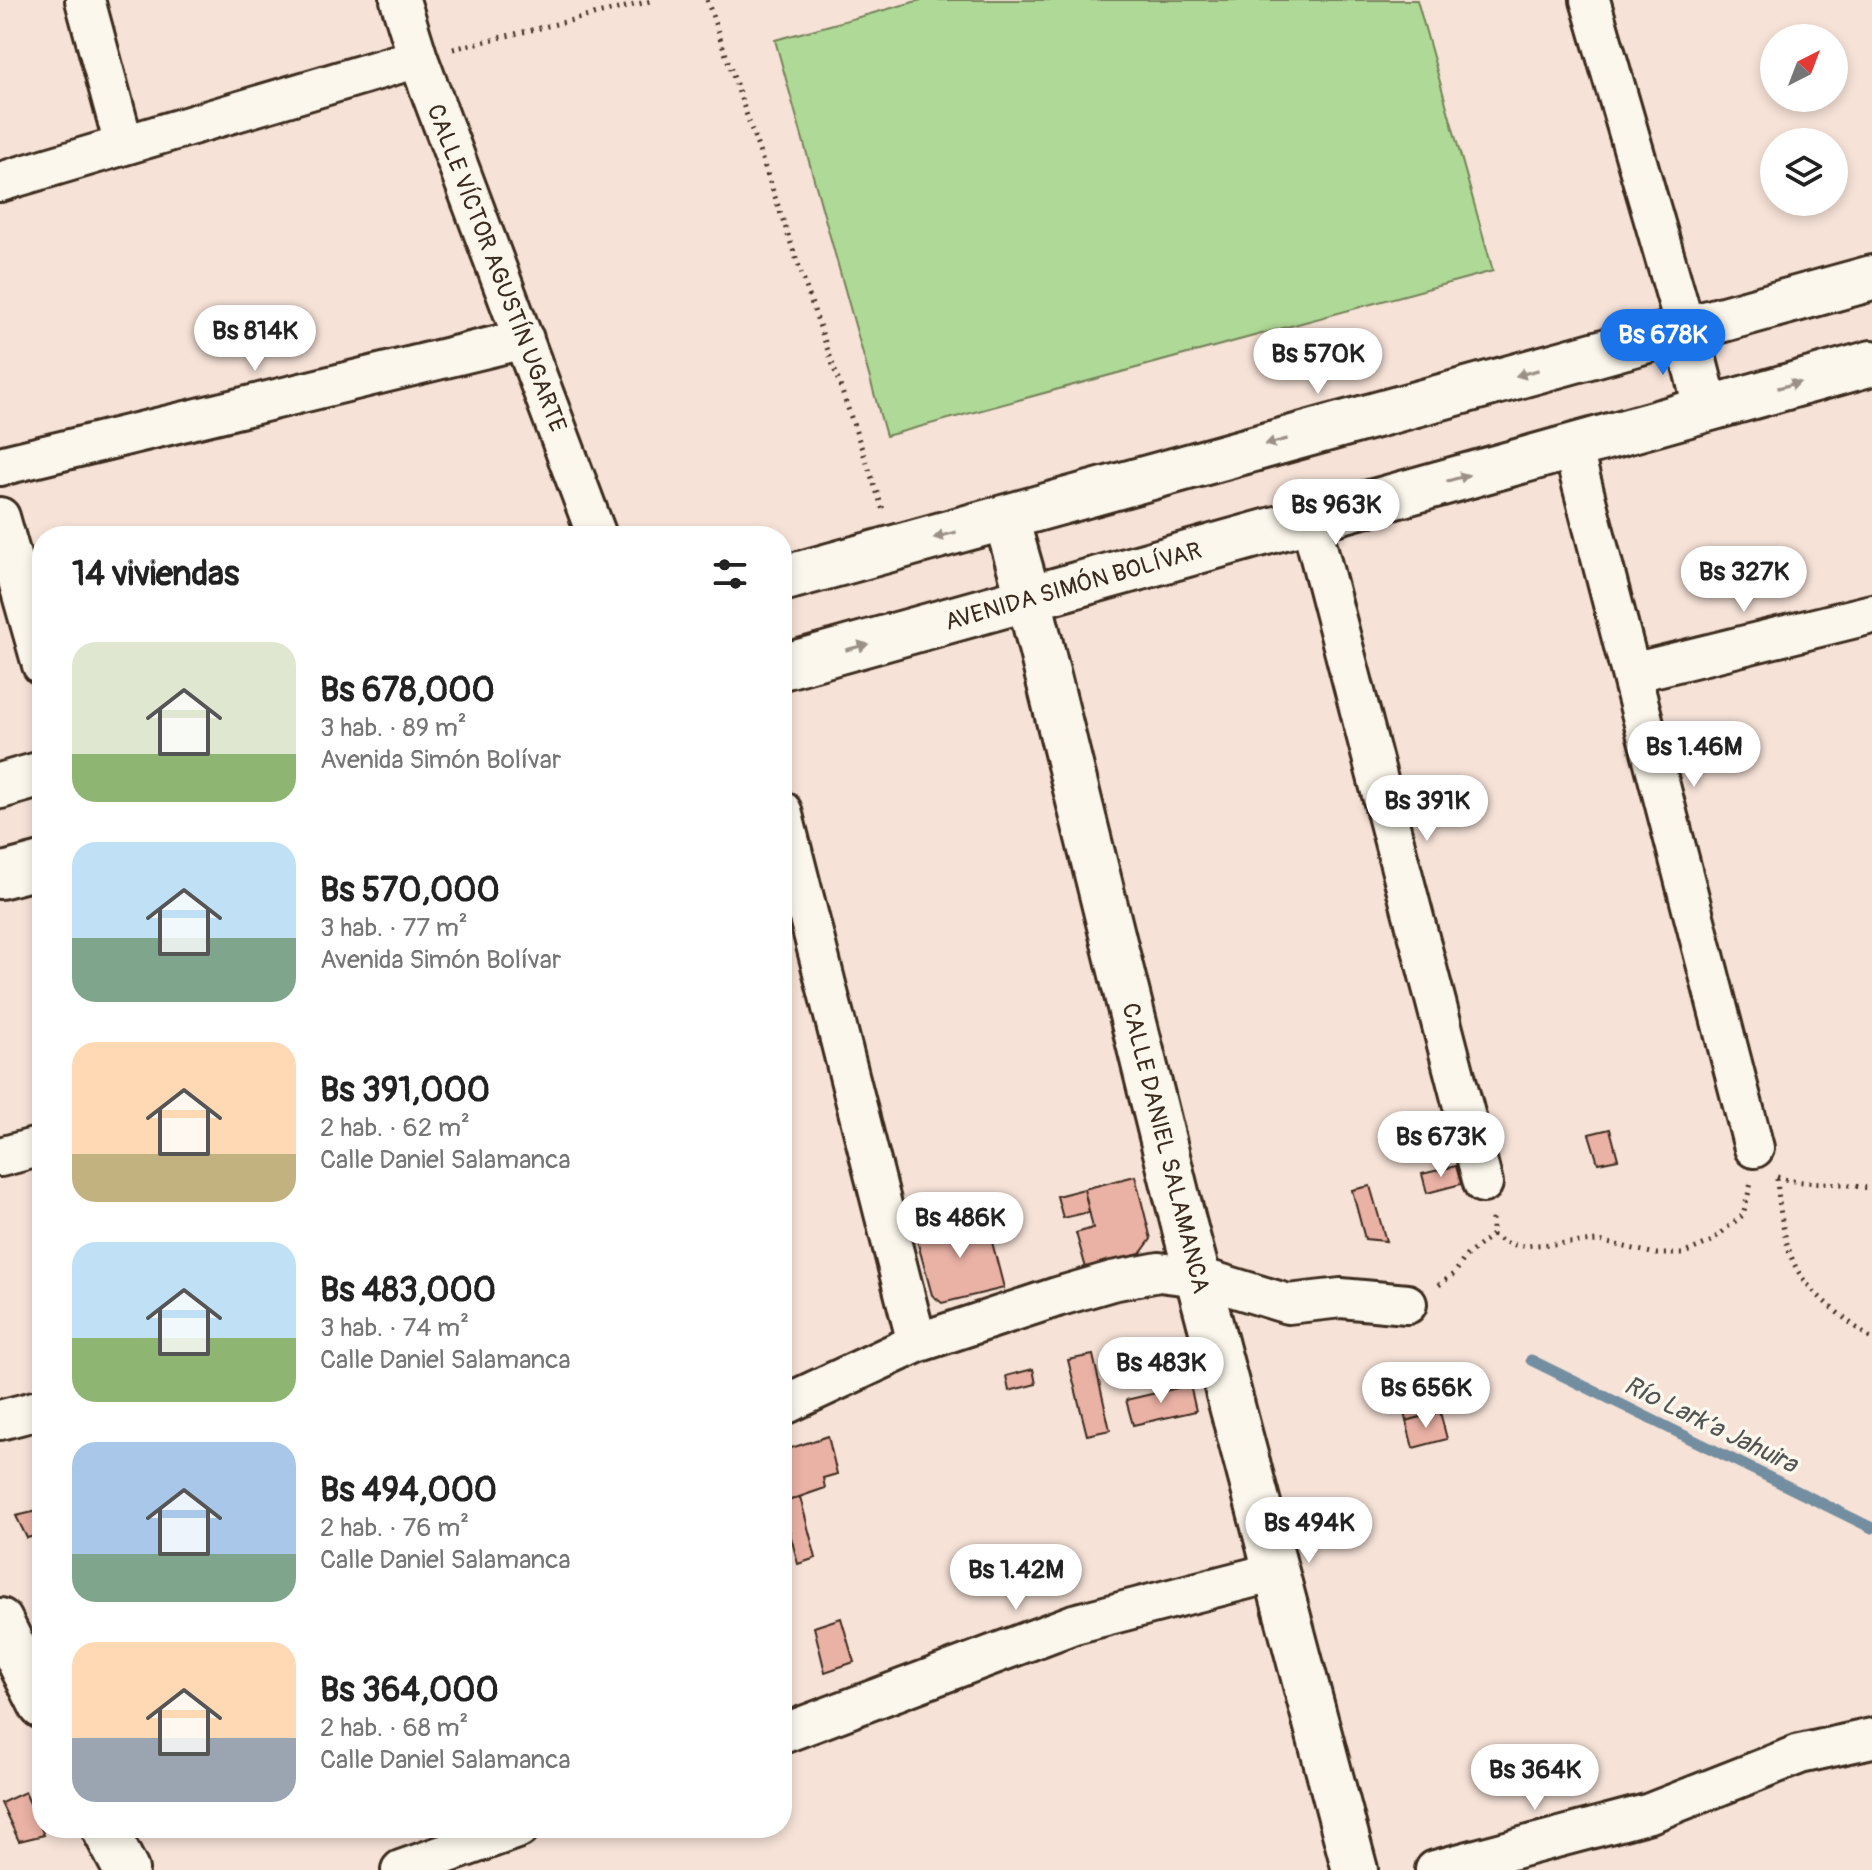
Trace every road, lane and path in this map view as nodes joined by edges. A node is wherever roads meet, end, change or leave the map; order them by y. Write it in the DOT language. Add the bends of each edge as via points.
graph roads {
  1 [pos="85,0"];
  2 [pos="400,0"];
  3 [pos="655,0"];
  4 [pos="707,0"];
  5 [pos="1590,0"];
  6 [pos="418,58"];
  7 [pos="124,145"];
  8 [pos="0,182"];
  9 [pos="1872,278"];
  10 [pos="1686,330"];
  11 [pos="524,339"];
  12 [pos="1872,363"];
  13 [pos="1706,407"];
  14 [pos="1572,446"];
  15 [pos="0,466"];
  16 [pos="0,517"];
  17 [pos="1006,519"];
  18 [pos="1310,519"];
  19 [pos="593,526"];
  20 [pos="896,548"];
  21 [pos="792,576"];
  22 [pos="1029,599"];
  23 [pos="1872,614"];
  24 [pos="32,630"];
  25 [pos="792,664"];
  26 [pos="1632,673"];
  27 [pos="32,777"];
  28 [pos="0,786"];
  29 [pos="792,850"];
  30 [pos="32,868"];
  31 [pos="0,876"];
  32 [pos="32,1149"];
  33 [pos="0,1157"];
  34 [pos="1762,1163"];
  35 [pos="1483,1183"];
  36 [pos="1872,1187"];
  37 [pos="1492,1235"];
  38 [pos="1199,1277"];
  39 [pos="1407,1304"];
  40 [pos="1872,1340"];
  41 [pos="917,1343"];
  42 [pos="792,1401"];
  43 [pos="32,1412"];
  44 [pos="0,1420"];
  45 [pos="1275,1572"];
  46 [pos="0,1621"];
  47 [pos="28,1687"];
  48 [pos="792,1730"];
  49 [pos="1872,1738"];
  50 [pos="109,1838"];
  51 [pos="491,1838"];
  52 [pos="126,1870"];
  53 [pos="401,1870"];
  54 [pos="1355,1870"];
  55 [pos="1435,1870"];
  1 -- 7 [label="street"];
  2 -- 6 [label="street, CALLE VÍCTOR AGUSTÍN UGARTE"];
  3 -- 6 [label="path"];
  4 -- 20 [label="path"];
  5 -- 10 [label="street"];
  6 -- 7 [label="street"];
  6 -- 11 [label="street, CALLE VÍCTOR AGUSTÍN UGARTE"];
  7 -- 8 [label="street"];
  9 -- 10 [label="street"];
  10 -- 13 [label="street"];
  10 -- 17 [label="street, one-way"];
  11 -- 15 [label="street"];
  11 -- 19 [label="street, CALLE VÍCTOR AGUSTÍN UGARTE"];
  13 -- 12 [label="street, AVENIDA SIMÓN BOLÍVAR, one-way"];
  13 -- 14 [label="street, AVENIDA SIMÓN BOLÍVAR"];
  18 -- 14 [label="street, AVENIDA SIMÓN BOLÍVAR, one-way"];
  14 -- 26 [label="street"];
  16 -- 24 [label="street"];
  17 -- 20 [label="street, one-way"];
  17 -- 22 [label="street, CALLE DANIEL SALAMANCA"];
  18 -- 22 [label="street, AVENIDA SIMÓN BOLÍVAR"];
  18 -- 35 [label="street"];
  20 -- 21 [label="street"];
  25 -- 22 [label="street, AVENIDA SIMÓN BOLÍVAR, one-way"];
  22 -- 38 [label="street, CALLE DANIEL SALAMANCA"];
  23 -- 26 [label="street"];
  26 -- 34 [label="street"];
  27 -- 28 [label="street"];
  29 -- 41 [label="street"];
  30 -- 31 [label="street"];
  32 -- 33 [label="street"];
  34 -- 36 [label="path" via="1797,1183"];
  34 -- 37 [label="path" via="1743,1215 1710,1242 1682,1254 1656,1254 1599,1241 1520,1246"];
  34 -- 40 [label="path" via="1798,1271"];
  35 -- 37 [label="path" via="1493,1216"];
  37 -- 39 [label="path" via="1454,1274"];
  38 -- 39 [label="street" via="1288,1304 1341,1298"];
  38 -- 41 [label="street" via="1159,1272 1112,1281"];
  38 -- 45 [label="street, CALLE DANIEL SALAMANCA"];
  41 -- 42 [label="street"];
  43 -- 44 [label="street"];
  45 -- 48 [label="street" via="1074,1624"];
  45 -- 54 [label="street, CALLE DANIEL SALAMANCA"];
  46 -- 47 [label="street"];
  49 -- 55 [label="street" via="1800,1754 1650,1813"];
  50 -- 52 [label="street"];
  51 -- 53 [label="street"];
}
